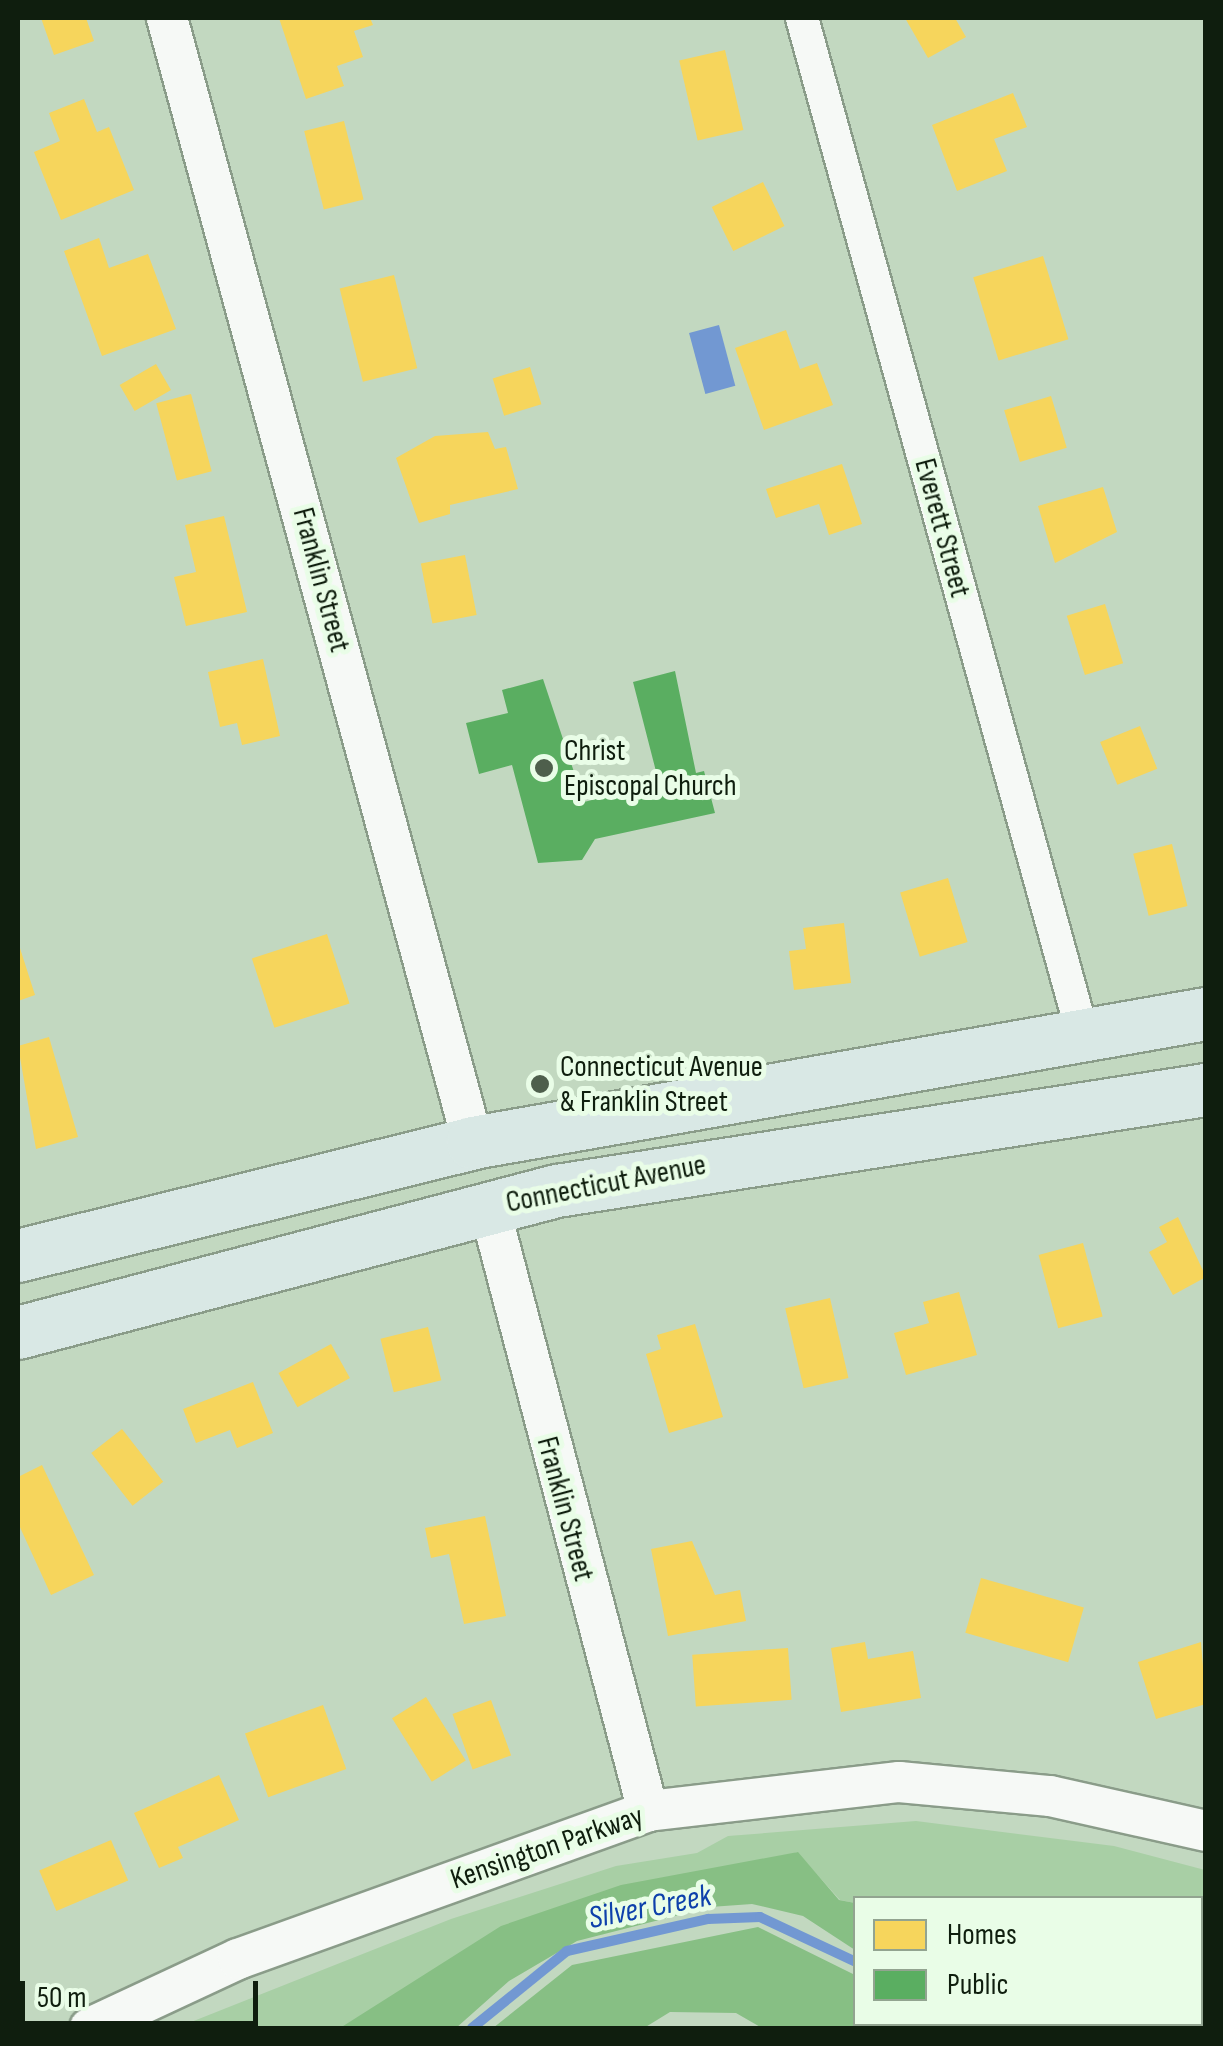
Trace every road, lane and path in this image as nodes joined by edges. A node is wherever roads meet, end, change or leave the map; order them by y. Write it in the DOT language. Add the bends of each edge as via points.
graph roads {
  1 [pos="167,18"];
  2 [pos="802,18"];
  3 [pos="1206,1014"];
  4 [pos="1084,1039"];
  5 [pos="1206,1090"];
  6 [pos="656,1108"];
  7 [pos="473,1143"];
  8 [pos="489,1206"];
  9 [pos="18,1256"];
  10 [pos="256,1264"];
  11 [pos="18,1333"];
  12 [pos="648,1810"];
  13 [pos="1206,1831"];
  14 [pos="90,2028"];
  1 -- 7 [label="street, Franklin Street"];
  2 -- 4 [label="street, Everett Street"];
  3 -- 4 [label="main road"];
  4 -- 6 [label="main road"];
  5 -- 8 [label="main road, Connecticut Avenue"];
  6 -- 7 [label="main road"];
  6 -- 8 [label="main road" via="630,1132 503,1166"];
  7 -- 9 [label="main road"];
  7 -- 10 [label="main road" via="470,1160 426,1188 296,1220"];
  8 -- 10 [label="main road, Connecticut Avenue"];
  8 -- 12 [label="street, Franklin Street"];
  10 -- 11 [label="main road, Connecticut Avenue"];
  12 -- 13 [label="street, Kensington Parkway" via="899,1782 1050,1796"];
  12 -- 14 [label="street, Kensington Parkway" via="238,1959"];
}
